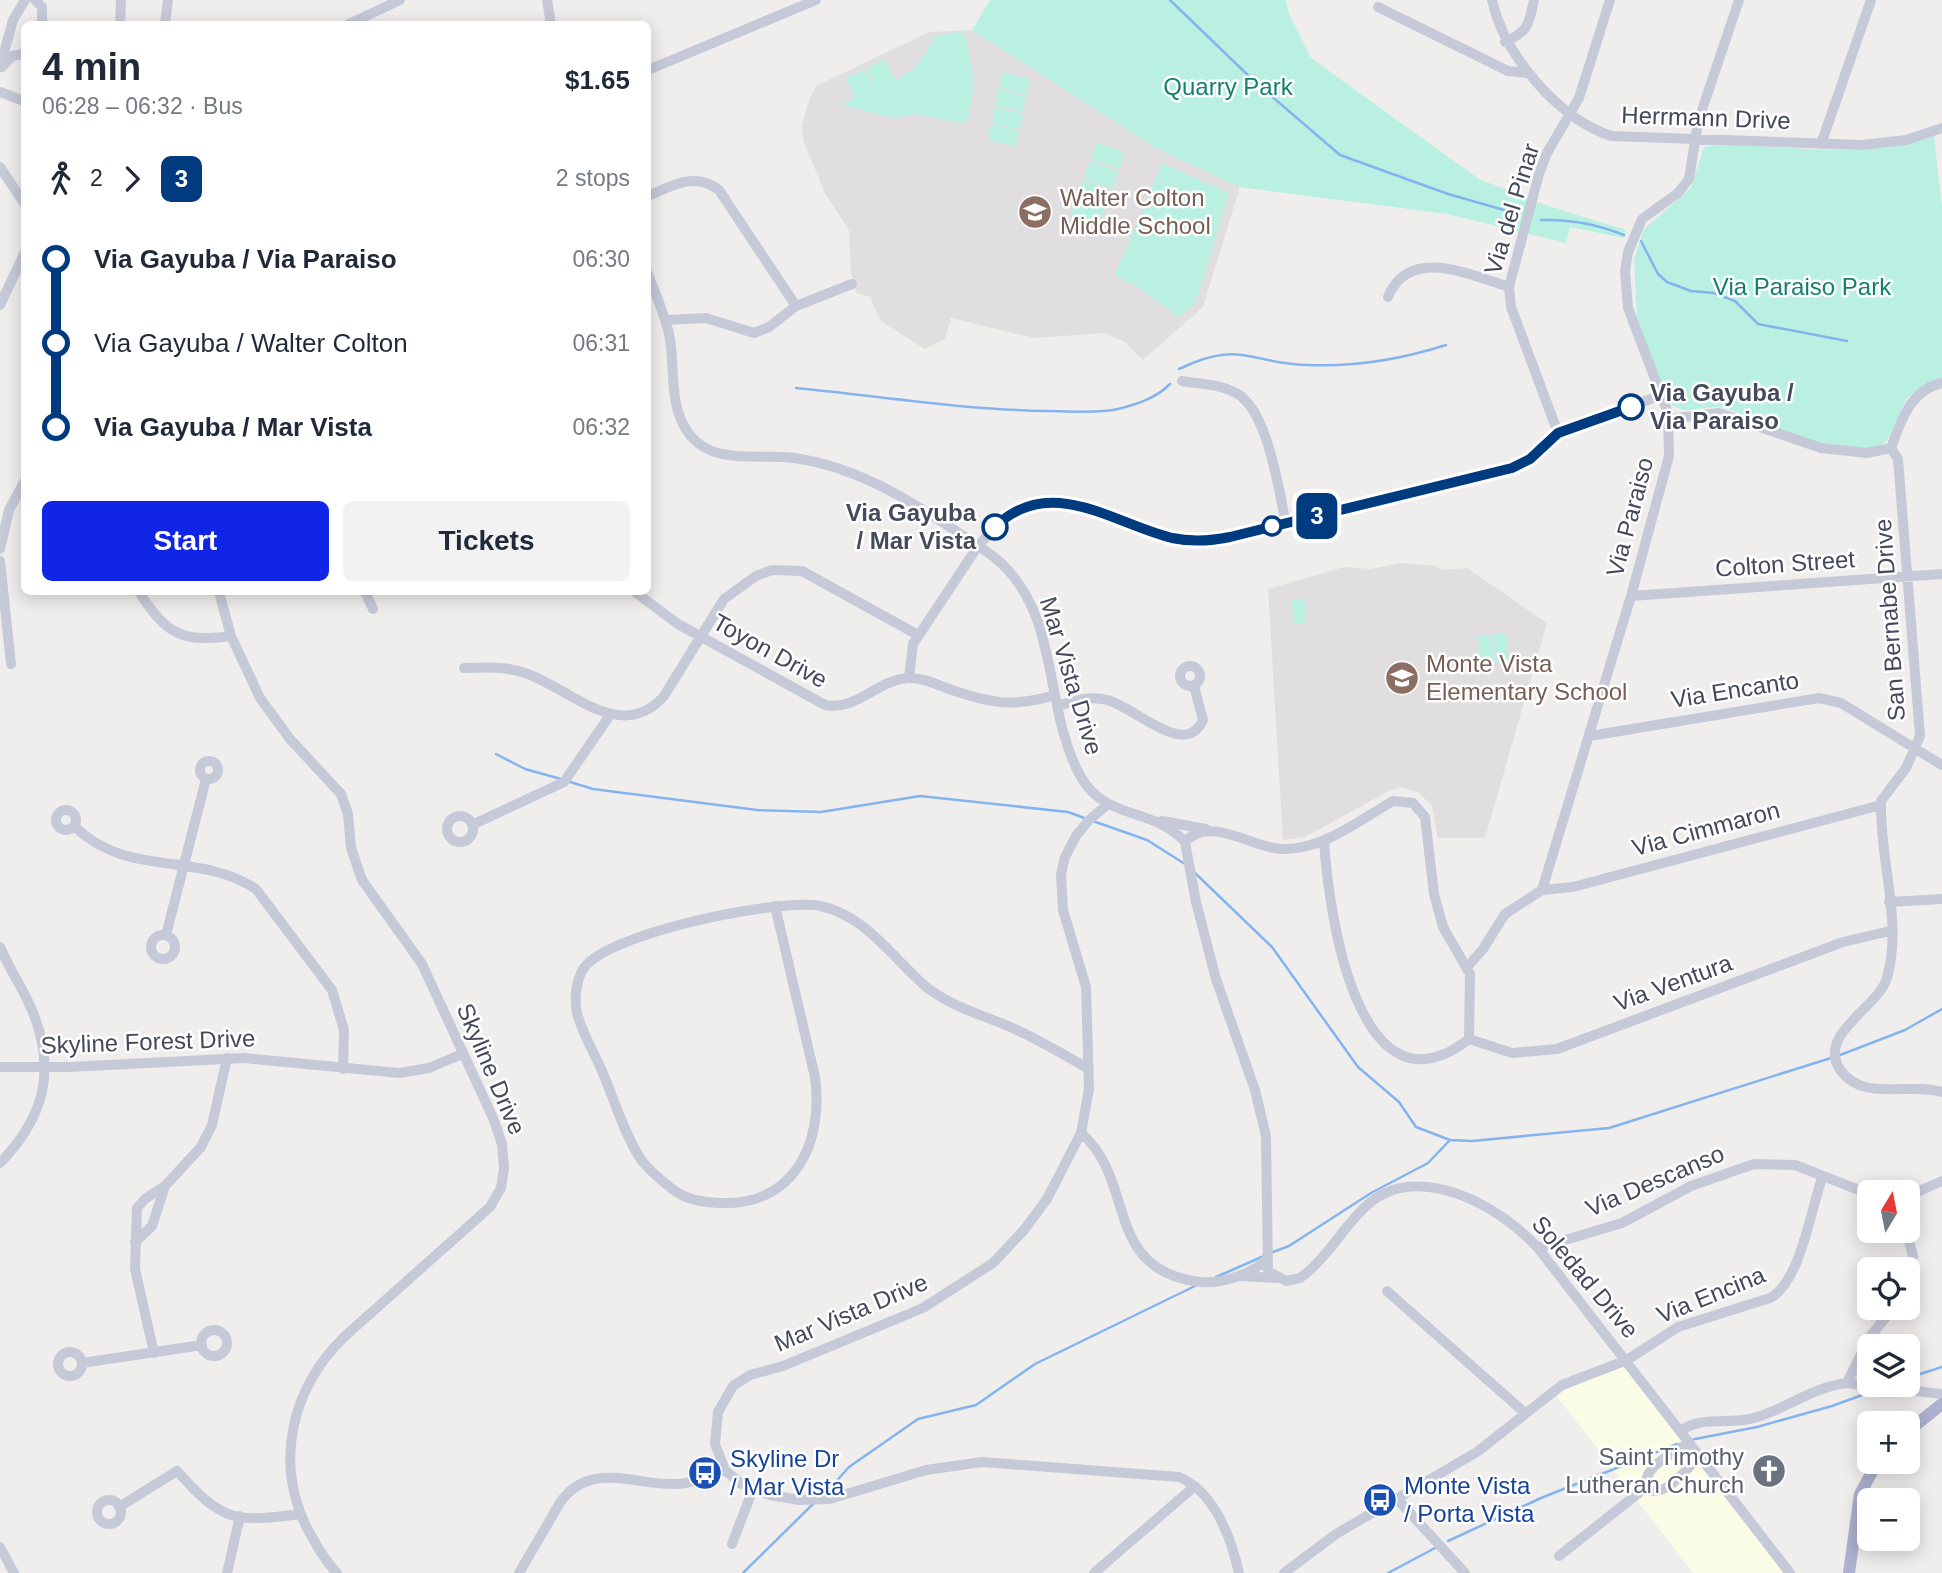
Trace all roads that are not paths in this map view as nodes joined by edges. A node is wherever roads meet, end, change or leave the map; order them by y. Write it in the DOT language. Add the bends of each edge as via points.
graph roads {
  1 [pos="25,0"];
  2 [pos="35,0"];
  3 [pos="121,0"];
  4 [pos="168,0"];
  5 [pos="400,0"];
  6 [pos="547,0"];
  7 [pos="816,0"];
  8 [pos="1492,0"];
  9 [pos="1534,0"];
  10 [pos="1610,0"];
  11 [pos="1739,0"];
  12 [pos="1871,0"];
  13 [pos="1378,7"];
  14 [pos="42,21"];
  15 [pos="120,21"];
  16 [pos="165,21"];
  17 [pos="355,21"];
  18 [pos="550,21"];
  19 [pos="1506,42"];
  20 [pos="21,54"];
  21 [pos="0,69"];
  22 [pos="651,69"];
  23 [pos="1527,73"];
  24 [pos="0,92"];
  25 [pos="21,100"];
  26 [pos="1570,111"];
  27 [pos="1942,128"];
  28 [pos="1694,140"];
  29 [pos="1821,144"];
  30 [pos="0,167"];
  31 [pos="651,195"];
  32 [pos="21,198"];
  33 [pos="21,260"];
  34 [pos="651,282"];
  35 [pos="852,284"];
  36 [pos="1509,287"];
  37 [pos="1388,297"];
  38 [pos="0,305"];
  39 [pos="796,306"];
  40 [pos="666,320"];
  41 [pos="1182,381"];
  42 [pos="1942,383"];
  43 [pos="1659,396"];
  44 [pos="1669,419"];
  45 [pos="1558,433"];
  46 [pos="1891,448"];
  47 [pos="21,488"];
  48 [pos="1286,523"];
  49 [pos="978,546"];
  50 [pos="0,549"];
  51 [pos="0,561"];
  52 [pos="1942,574"];
  53 [pos="1909,576"];
  54 [pos="141,595"];
  55 [pos="220,595"];
  56 [pos="366,595"];
  57 [pos="639,595"];
  58 [pos="1632,596"];
  59 [pos="373,609"];
  60 [pos="918,635"];
  61 [pos="231,636"];
  62 [pos="701,637"];
  63 [pos="11,664"];
  64 [pos="464,667"];
  65 [pos="909,678"];
  66 [pos="1194,686"];
  67 [pos="1056,701"];
  68 [pos="610,715"];
  69 [pos="1590,736"];
  70 [pos="1916,750"];
  71 [pos="1942,765"];
  72 [pos="206,779"];
  73 [pos="1107,805"];
  74 [pos="1881,805"];
  75 [pos="1160,821"];
  76 [pos="472,825"];
  77 [pos="74,826"];
  78 [pos="1209,830"];
  79 [pos="1324,840"];
  80 [pos="1185,842"];
  81 [pos="186,866"];
  82 [pos="1542,890"];
  83 [pos="1942,899"];
  84 [pos="1889,902"];
  85 [pos="775,906"];
  86 [pos="1891,931"];
  87 [pos="166,935"];
  88 [pos="0,947"];
  89 [pos="1467,967"];
  90 [pos="1469,1039"];
  91 [pos="462,1054"];
  92 [pos="228,1058"];
  93 [pos="0,1067"];
  94 [pos="342,1069"];
  95 [pos="1089,1069"];
  96 [pos="1942,1092"];
  97 [pos="1081,1133"];
  98 [pos="0,1163"];
  99 [pos="1822,1178"];
  100 [pos="1942,1181"];
  101 [pos="165,1186"];
  102 [pos="1857,1190"];
  103 [pos="1920,1191"];
  104 [pos="135,1242"];
  105 [pos="1538,1248"];
  106 [pos="1266,1259"];
  107 [pos="1236,1276"];
  108 [pos="1277,1278"];
  109 [pos="1387,1291"];
  110 [pos="1884,1320"];
  111 [pos="202,1345"];
  112 [pos="154,1353"];
  113 [pos="1627,1360"];
  114 [pos="82,1363"];
  115 [pos="1847,1383"];
  116 [pos="1942,1394"];
  117 [pos="1942,1404"];
  118 [pos="1525,1413"];
  119 [pos="1920,1421"];
  120 [pos="1681,1431"];
  121 [pos="1689,1442"];
  122 [pos="1700,1456"];
  123 [pos="1666,1458"];
  124 [pos="725,1470"];
  125 [pos="1871,1474"];
  126 [pos="1679,1475"];
  127 [pos="1195,1486"];
  128 [pos="1645,1488"];
  129 [pos="753,1489"];
  130 [pos="1398,1500"];
  131 [pos="119,1507"];
  132 [pos="300,1514"];
  133 [pos="240,1516"];
  134 [pos="732,1544"];
  135 [pos="0,1547"];
  136 [pos="1559,1556"];
  137 [pos="14,1573"];
  138 [pos="227,1573"];
  139 [pos="337,1573"];
  140 [pos="519,1573"];
  141 [pos="1094,1573"];
  142 [pos="1239,1573"];
  143 [pos="1284,1573"];
  144 [pos="1465,1573"];
  145 [pos="1790,1573"];
  146 [pos="1849,1573"];
  1 -- 21 [label="street" via="13,20"];
  2 -- 14 [label="street" via="42,7"];
  3 -- 15 [label="street"];
  4 -- 16 [label="street"];
  5 -- 17 [label="street"];
  6 -- 18 [label="street"];
  7 -- 22 [label="street"];
  8 -- 19 [label="street, Herrmann Drive"];
  9 -- 19 [label="street" via="1526,29"];
  10 -- 26 [label="street, Via del Pinar"];
  11 -- 28 [label="street, Via Paraiso"];
  12 -- 29 [label="street"];
  13 -- 23 [label="street" via="1508,71"];
  19 -- 23 [label="street, Herrmann Drive"];
  20 -- 21 [label="street" via="12,56"];
  23 -- 26 [label="street, Herrmann Drive"];
  24 -- 25 [label="street"];
  26 -- 28 [label="street, Herrmann Drive" via="1596,131 1611,136"];
  26 -- 36 [label="street, Via del Pinar" via="1539,174"];
  27 -- 29 [label="street, Herrmann Drive" via="1889,143"];
  28 -- 29 [label="street, Herrmann Drive"];
  28 -- 43 [label="street, Via Paraiso" via="1689,179 1678,193 1642,219 1626,261 1631,322"];
  30 -- 32 [label="street"];
  31 -- 39 [label="street" via="690,180 713,186 725,196"];
  33 -- 38 [label="street"];
  34 -- 40 [label="street, Mar Vista Drive"];
  35 -- 39 [label="street"];
  36 -- 37 [label="street" via="1436,266 1401,276"];
  36 -- 45 [label="street, Via del Pinar" via="1511,307"];
  39 -- 40 [label="street" via="754,333 706,318"];
  40 -- 49 [label="street, Mar Vista Drive" via="677,409 697,443 718,454 793,458 851,472 886,487"];
  41 -- 48 [label="street" via="1225,388 1251,405 1262,429"];
  42 -- 46 [label="street" via="1910,404"];
  43 -- 44 [label="street, Via Paraiso"];
  43 -- 45 [label="street"];
  44 -- 46 [label="street" via="1719,413 1821,448 1867,453"];
  44 -- 58 [label="street, Via Paraiso" via="1667,463"];
  45 -- 48 [label="street" via="1530,459 1512,468"];
  46 -- 53 [label="street, San Bernabe Drive" via="1898,459"];
  47 -- 50 [label="street" via="9,510"];
  48 -- 49 [label="street" via="1230,537 1190,540 1153,532 1087,506 1049,504 1007,517"];
  49 -- 60 [label="street"];
  49 -- 67 [label="street, Mar Vista Drive" via="1004,566 1028,598"];
  51 -- 63 [label="street"];
  52 -- 53 [label="street, Colton Street"];
  53 -- 58 [label="street, Colton Street"];
  53 -- 70 [label="street, San Bernabe Drive" via="1920,736"];
  54 -- 61 [label="street" via="174,633 190,639"];
  55 -- 61 [label="street, Skyline Drive"];
  56 -- 59 [label="street"];
  57 -- 62 [label="street, Toyon Drive"];
  58 -- 69 [label="street, Via Paraiso"];
  60 -- 62 [label="street" via="812,576 782,569 756,576 733,592 718,607"];
  60 -- 65 [label="street" via="910,655"];
  61 -- 91 [label="street, Skyline Drive" via="260,698 290,739 341,794 362,880 422,964"];
  62 -- 65 [label="street, Toyon Drive" via="825,705 848,705 880,686"];
  62 -- 68 [label="street" via="657,704 640,712"];
  64 -- 68 [label="street" via="520,671"];
  65 -- 67 [label="street" via="997,703"];
  66 -- 67 [label="street" via="1203,720 1185,736 1172,734 1107,700"];
  67 -- 73 [label="street, Mar Vista Drive" via="1076,767 1090,790"];
  68 -- 76 [label="street" via="564,782"];
  69 -- 70 [label="street, Via Encanto" via="1819,698 1841,703"];
  69 -- 82 [label="street, Via Paraiso"];
  70 -- 71 [label="street, Via Encanto"];
  70 -- 74 [label="street, San Bernabe Drive"];
  72 -- 81 [label="street"];
  73 -- 75 [label="street"];
  73 -- 95 [label="street, Mar Vista Drive" via="1076,836 1061,874 1063,910 1086,987"];
  74 -- 82 [label="street, Via Cimmaron" via="1573,887"];
  74 -- 84 [label="street"];
  75 -- 78 [label="street"];
  75 -- 80 [label="street"];
  77 -- 81 [label="street" via="107,852"];
  78 -- 79 [label="street" via="1275,848 1298,848"];
  78 -- 80 [label="street"];
  79 -- 89 [label="street" via="1393,801 1406,800 1420,809 1428,829 1434,894 1443,927"];
  79 -- 90 [label="street" via="1328,900 1339,952 1379,1037 1401,1057 1420,1061 1444,1055"];
  80 -- 106 [label="street" via="1209,954 1261,1109 1270,1188"];
  81 -- 87 [label="street"];
  81 -- 94 [label="street" via="228,874 256,889 311,959 340,1009"];
  82 -- 89 [label="street" via="1505,914"];
  83 -- 84 [label="street"];
  84 -- 86 [label="street"];
  85 -- 85 [label="street" via="618,944 593,957 580,976 579,1019 640,1157 678,1194 692,1200 746,1202 762,1195 797,1168 816,1129 815,1077"];
  85 -- 95 [label="street" via="812,905 843,914 939,996"];
  86 -- 90 [label="street, Via Ventura" via="1843,942 1557,1049 1513,1053"];
  86 -- 96 [label="street" via="1887,977 1878,996 1838,1040 1839,1068 1856,1085 1869,1089"];
  88 -- 98 [label="street" via="32,1010 45,1072 31,1126"];
  89 -- 90 [label="street"];
  91 -- 94 [label="street, Skyline Forest Drive" via="412,1072"];
  91 -- 132 [label="street, Skyline Drive" via="499,1132 504,1168 500,1188 481,1217 383,1301 318,1366 306,1386 290,1442 289,1467"];
  92 -- 93 [label="street, Skyline Forest Drive, bridge"];
  92 -- 94 [label="street, Skyline Forest Drive"];
  92 -- 101 [label="street" via="206,1138"];
  95 -- 97 [label="street, Mar Vista Drive"];
  97 -- 107 [label="street" via="1102,1158 1127,1230 1147,1259 1171,1277 1185,1280 1213,1283"];
  97 -- 124 [label="street, Mar Vista Drive" via="1047,1199 1024,1230 975,1277 923,1308 783,1366 750,1375 733,1386 714,1430 718,1458"];
  99 -- 102 [label="street, Via Descanso"];
  99 -- 105 [label="street, Via Descanso" via="1782,1163 1742,1166 1691,1186 1622,1223"];
  99 -- 113 [label="street, Via Encina" via="1795,1266 1781,1292 1678,1328"];
  100 -- 103 [label="street"];
  101 -- 104 [label="street" via="155,1219"];
  101 -- 104 [label="street" via="140,1203"];
  104 -- 112 [label="street" via="135,1269"];
  105 -- 108 [label="street, Soledad Drive" via="1501,1216 1475,1202 1444,1191 1407,1187 1384,1193 1365,1207 1300,1278"];
  105 -- 113 [label="street, Soledad Drive"];
  106 -- 107 [label="street"];
  106 -- 108 [label="street" via="1268,1270"];
  107 -- 108 [label="street, Soledad Drive"];
  109 -- 118 [label="street"];
  110 -- 115 [label="street" via="1869,1338"];
  111 -- 112 [label="street"];
  112 -- 114 [label="street"];
  113 -- 118 [label="street" via="1567,1382"];
  113 -- 120 [label="street, Soledad Drive"];
  115 -- 116 [label="street"];
  115 -- 120 [label="street" via="1831,1385 1755,1418 1697,1422"];
  117 -- 119 [label="main road"];
  118 -- 130 [label="street" via="1477,1452"];
  120 -- 121 [label="street, Soledad Drive"];
  121 -- 122 [label="street, Soledad Drive"];
  121 -- 123 [label="street"];
  122 -- 126 [label="street"];
  122 -- 145 [label="street, Soledad Drive"];
  123 -- 126 [label="street" via="1678,1462"];
  123 -- 128 [label="street" via="1648,1474"];
  124 -- 129 [label="street"];
  124 -- 140 [label="street" via="677,1484 611,1476 588,1480 561,1501"];
  125 -- 146 [label="main road" via="1860,1494"];
  126 -- 128 [label="street" via="1662,1489 1650,1492"];
  127 -- 129 [label="street" via="1164,1474 982,1462 926,1470 819,1501"];
  127 -- 141 [label="street"];
  127 -- 142 [label="street" via="1221,1521"];
  128 -- 136 [label="street"];
  129 -- 134 [label="street"];
  130 -- 143 [label="street" via="1336,1534"];
  130 -- 144 [label="street"];
  131 -- 133 [label="street" via="177,1471 214,1509"];
  132 -- 133 [label="street"];
  132 -- 139 [label="street, Skyline Drive"];
  133 -- 138 [label="street"];
  135 -- 137 [label="street"];
}
